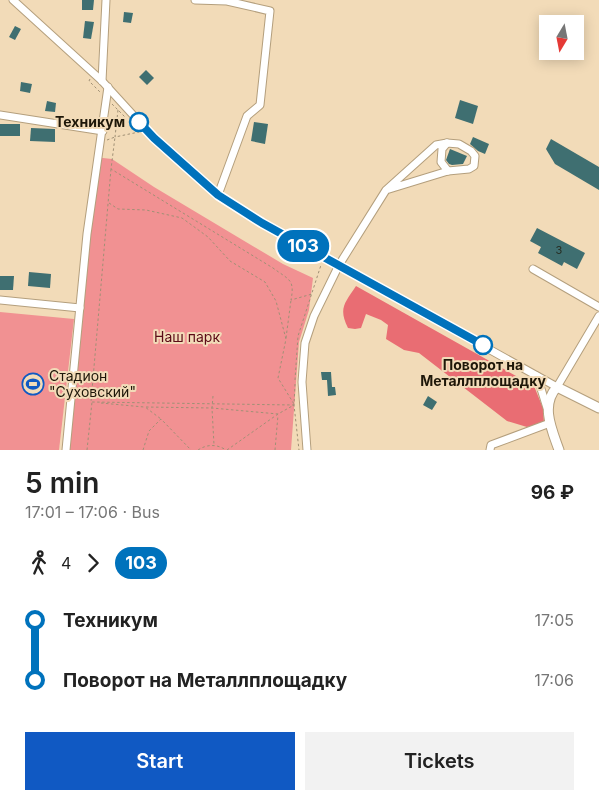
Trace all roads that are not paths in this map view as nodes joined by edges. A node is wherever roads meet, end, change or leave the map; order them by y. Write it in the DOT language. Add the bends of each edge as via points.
graph roads {
  1 [pos="13,0"];
  2 [pos="106,0"];
  3 [pos="195,0"];
  4 [pos="102,80"];
  5 [pos="108,87"];
  6 [pos="0,115"];
  7 [pos="103,131"];
  8 [pos="447,143"];
  9 [pos="448,171"];
  10 [pos="386,190"];
  11 [pos="218,195"];
  12 [pos="339,265"];
  13 [pos="533,269"];
  14 [pos="0,300"];
  15 [pos="599,307"];
  16 [pos="80,308"];
  17 [pos="599,316"];
  18 [pos="537,376"];
  19 [pos="557,387"];
  20 [pos="579,399"];
  21 [pos="548,408"];
  22 [pos="599,408"];
  23 [pos="550,423"];
  24 [pos="66,450"];
  25 [pos="306,450"];
  26 [pos="490,450"];
  27 [pos="558,450"];
  1 -- 4 [label="street"];
  2 -- 4 [label="street"];
  3 -- 11 [label="street" via="226,1 270,11 260,105 247,116"];
  4 -- 5 [label="street"];
  5 -- 7 [label="street"];
  5 -- 11 [label="street" via="154,138"];
  6 -- 7 [label="street"];
  7 -- 16 [label="street"];
  8 -- 9 [label="street" via="442,149 441,162"];
  8 -- 9 [label="street" via="459,144 475,156 474,166"];
  8 -- 10 [label="street" via="436,145"];
  9 -- 10 [label="street"];
  10 -- 12 [label="street"];
  11 -- 12 [label="street"];
  12 -- 18 [label="street"];
  12 -- 25 [label="street" via="314,316 305,343 302,382"];
  13 -- 15 [label="street"];
  14 -- 16 [label="street"];
  16 -- 24 [label="street"];
  17 -- 19 [label="street"];
  18 -- 19 [label="street"];
  18 -- 21 [label="street"];
  19 -- 20 [label="main road"];
  19 -- 21 [label="main road"];
  20 -- 21 [label="main road" via="558,396"];
  20 -- 22 [label="main road"];
  21 -- 23 [label="main road"];
  23 -- 26 [label="street" via="491,445"];
  23 -- 27 [label="main road"];
}
